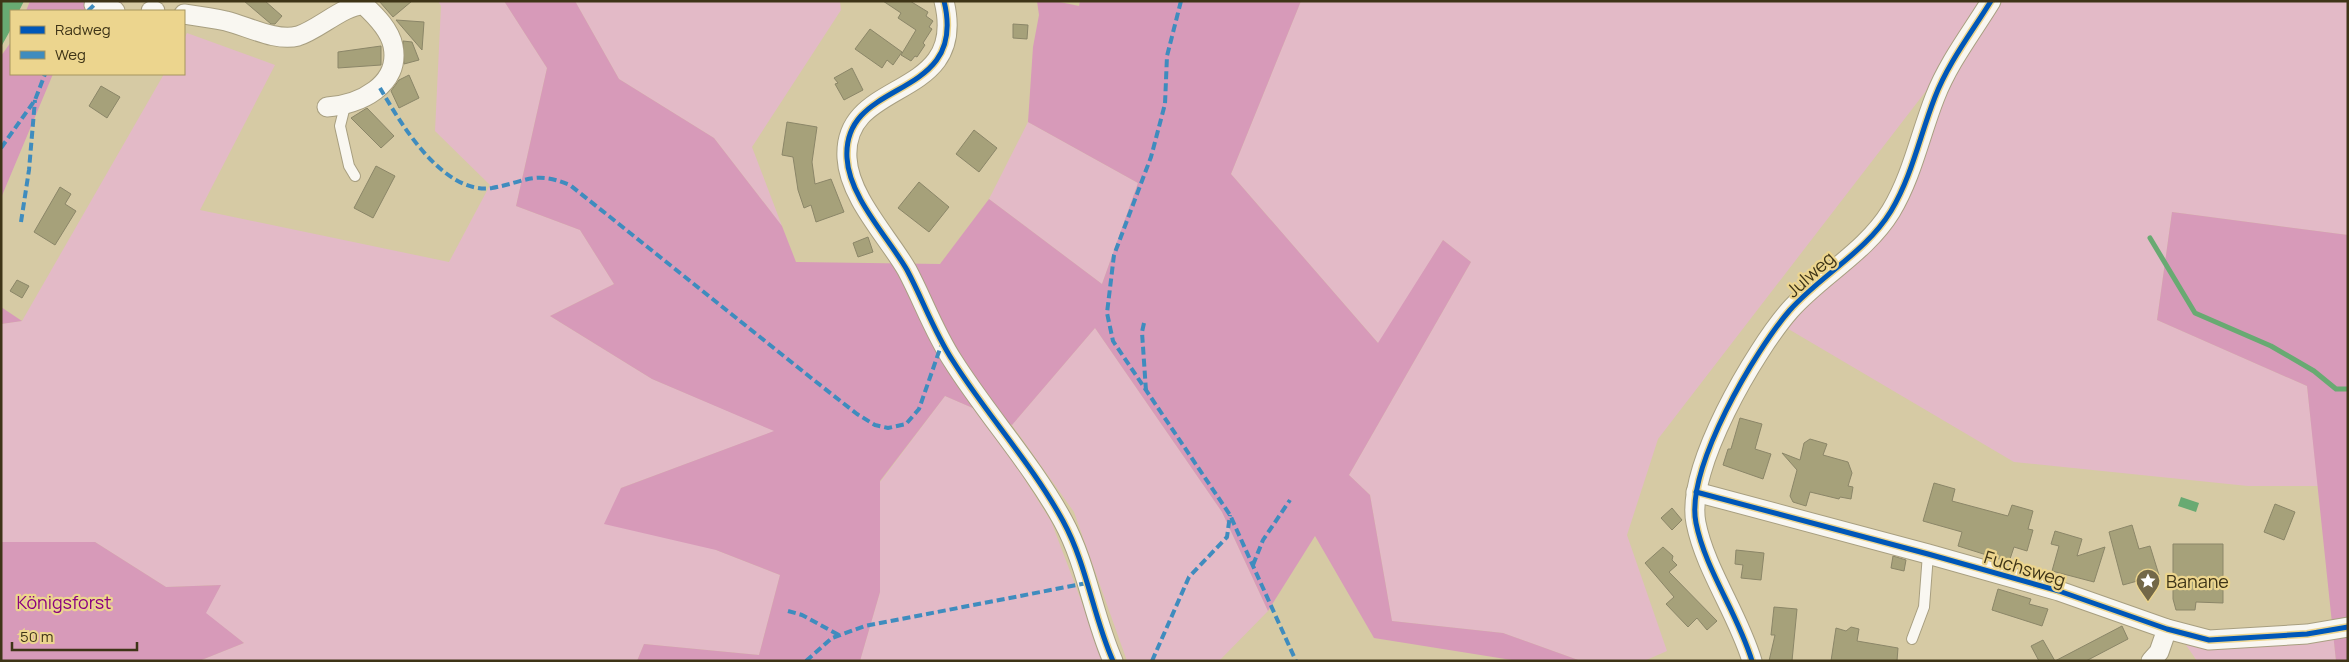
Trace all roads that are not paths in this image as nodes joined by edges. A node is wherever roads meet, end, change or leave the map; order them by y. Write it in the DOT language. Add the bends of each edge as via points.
graph roads {
  1 [pos="97,1"];
  2 [pos="944,1"];
  3 [pos="1991,1"];
  4 [pos="112,10"];
  5 [pos="185,14"];
  6 [pos="336,106"];
  7 [pos="355,176"];
  8 [pos="1696,492"];
  9 [pos="1928,554"];
  10 [pos="2348,627"];
  11 [pos="2167,629"];
  12 [pos="1912,639"];
  13 [pos="1113,661"];
  14 [pos="1752,661"];
  15 [pos="2152,661"];
  1 -- 4 [label="street" via="94,5"];
  2 -- 13 [label="street" via="949,32 934,66 865,110 856,122 849,137 847,156 853,183 907,271 953,362 1064,522"];
  3 -- 8 [label="street, Julweg" via="1936,96 1908,177 1890,211 1858,249 1790,310 1758,355 1710,445"];
  5 -- 6 [label="street" via="283,36 296,36 353,7 364,5 386,29 393,46 394,60 380,88"];
  6 -- 7 [label="lane" via="349,166"];
  8 -- 9 [label="street, Fuchsweg"];
  8 -- 14 [label="street, Julweg" via="1695,521 1703,549 1734,613"];
  9 -- 11 [label="street, Fuchsweg" via="2059,591"];
  9 -- 12 [label="lane" via="1924,607"];
  10 -- 11 [label="street, Fuchsweg" via="2307,634 2209,640"];
  11 -- 15 [label="street" via="2159,652"];
}
